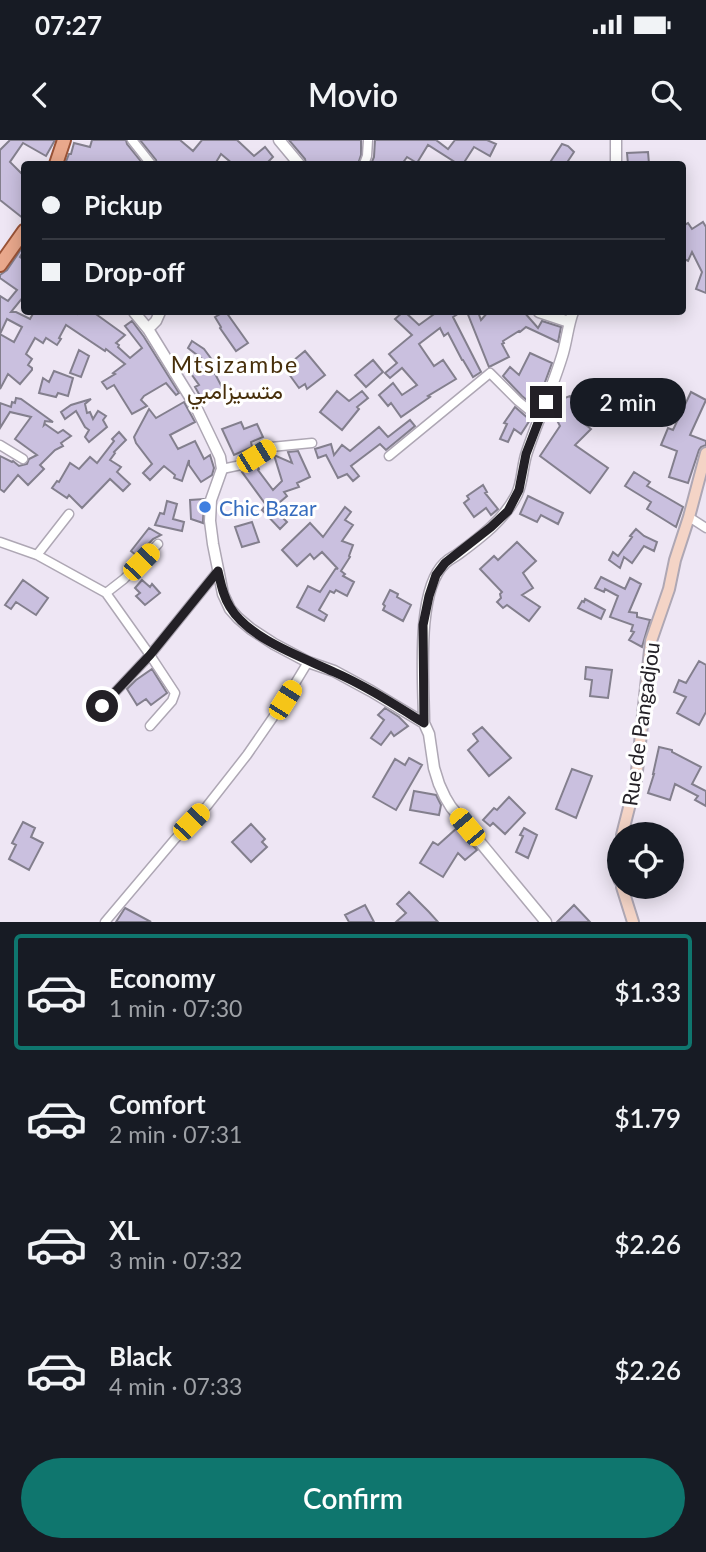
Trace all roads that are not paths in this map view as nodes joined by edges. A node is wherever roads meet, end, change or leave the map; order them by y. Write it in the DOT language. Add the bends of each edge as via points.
graph roads {
  1 [pos="64,140"];
  2 [pos="132,140"];
  3 [pos="279,140"];
  4 [pos="368,140"];
  5 [pos="616,140"];
  6 [pos="57,161"];
  7 [pos="148,161"];
  8 [pos="296,161"];
  9 [pos="364,161"];
  10 [pos="616,161"];
  11 [pos="21,235"];
  12 [pos="0,265"];
  13 [pos="136,315"];
  14 [pos="159,315"];
  15 [pos="548,315"];
  16 [pos="572,315"];
  17 [pos="569,322"];
  18 [pos="148,329"];
  19 [pos="540,419"];
  20 [pos="312,443"];
  21 [pos="0,445"];
  22 [pos="706,453"];
  23 [pos="389,456"];
  24 [pos="23,459"];
  25 [pos="222,469"];
  26 [pos="69,514"];
  27 [pos="689,517"];
  28 [pos="706,528"];
  29 [pos="0,542"];
  30 [pos="158,544"];
  31 [pos="37,555"];
  32 [pos="218,571"];
  33 [pos="106,593"];
  34 [pos="150,655"];
  35 [pos="309,662"];
  36 [pos="102,706"];
  37 [pos="424,723"];
  38 [pos="150,726"];
  39 [pos="625,822"];
  40 [pos="626,899"];
  41 [pos="105,922"];
  42 [pos="546,922"];
  43 [pos="633,922"];
  1 -- 6 [label="main road"];
  2 -- 7 [label="street"];
  3 -- 8 [label="street"];
  4 -- 9 [label="street"];
  5 -- 10 [label="street"];
  11 -- 12 [label="main road"];
  13 -- 18 [label="street"];
  14 -- 18 [label="street"];
  15 -- 17 [label="street"];
  16 -- 17 [label="street"];
  17 -- 19 [label="street" via="564,351"];
  18 -- 25 [label="street" via="196,407"];
  19 -- 23 [label="street" via="490,373"];
  19 -- 37 [label="street" via="508,511 436,575 423,625"];
  20 -- 25 [label="street" via="271,447 241,465"];
  21 -- 24 [label="street"];
  22 -- 27 [label="main road, Rue de Pangadjou"];
  25 -- 32 [label="street" via="209,510"];
  26 -- 31 [label="street"];
  27 -- 28 [label="street"];
  27 -- 39 [label="main road, Rue de Pangadjou" via="651,641 636,780"];
  29 -- 31 [label="street"];
  30 -- 33 [label="street"];
  31 -- 33 [label="street"];
  32 -- 34 [label="street"];
  32 -- 35 [label="street" via="223,594 238,618 274,645"];
  33 -- 34 [label="street"];
  34 -- 36 [label="street"];
  34 -- 38 [label="street" via="175,693"];
  35 -- 37 [label="street" via="334,671"];
  35 -- 41 [label="street" via="207,806"];
  37 -- 42 [label="street" via="445,797"];
  40 -- 43 [label="main road"];
}
